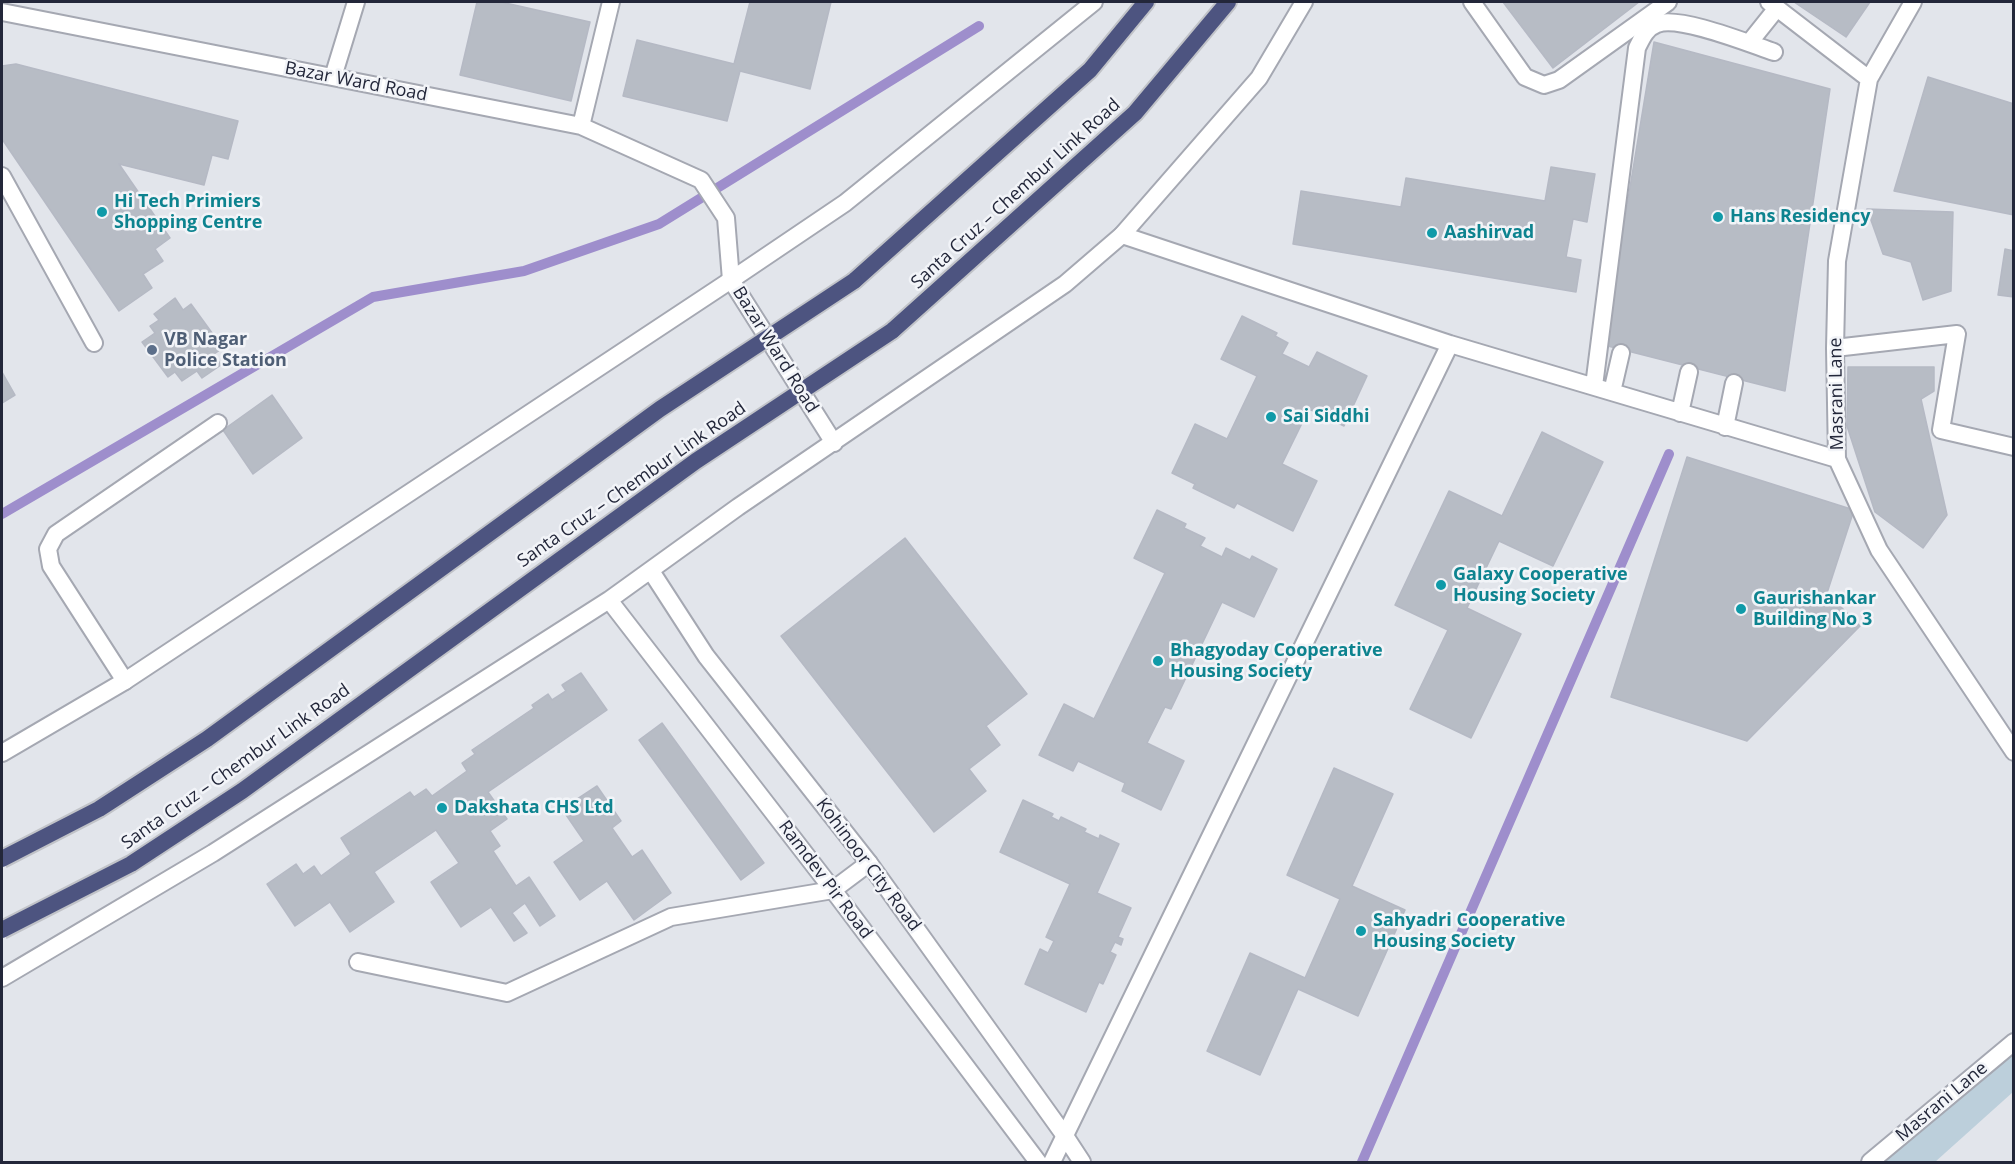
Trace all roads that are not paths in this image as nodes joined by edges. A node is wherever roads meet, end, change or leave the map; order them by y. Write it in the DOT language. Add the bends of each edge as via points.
graph roads {
  1 [pos="356,2"];
  2 [pos="611,2"];
  3 [pos="1094,2"];
  4 [pos="1146,2"];
  5 [pos="1228,2"];
  6 [pos="1304,2"];
  7 [pos="1472,2"];
  8 [pos="1668,2"];
  9 [pos="1913,2"];
  10 [pos="1773,5"];
  11 [pos="2,12"];
  12 [pos="1749,43"];
  13 [pos="1774,52"];
  14 [pos="333,77"];
  15 [pos="1869,80"];
  16 [pos="581,126"];
  17 [pos="2,176"];
  18 [pos="1122,235"];
  19 [pos="731,280"];
  20 [pos="94,343"];
  21 [pos="1450,344"];
  22 [pos="1835,348"];
  23 [pos="1621,353"];
  24 [pos="1689,372"];
  25 [pos="1734,383"];
  26 [pos="1594,387"];
  27 [pos="1611,392"];
  28 [pos="1680,413"];
  29 [pos="218,423"];
  30 [pos="1725,427"];
  31 [pos="834,443"];
  32 [pos="2013,447"];
  33 [pos="1837,459"];
  34 [pos="651,571"];
  35 [pos="609,600"];
  36 [pos="125,681"];
  37 [pos="2013,752"];
  38 [pos="2,753"];
  39 [pos="2,859"];
  40 [pos="869,863"];
  41 [pos="834,890"];
  42 [pos="2,930"];
  43 [pos="358,962"];
  44 [pos="2,978"];
  45 [pos="2013,1042"];
  46 [pos="1065,1136"];
  47 [pos="1038,1162"];
  48 [pos="1053,1162"];
  49 [pos="1082,1162"];
  50 [pos="1870,1162"];
  1 -- 14 [label="street"];
  2 -- 16 [label="street"];
  3 -- 19 [label="street" via="845,203"];
  4 -- 39 [label="highway, bridge" via="1090,70 854,281 660,409 207,739 99,809"];
  5 -- 42 [label="highway, Santa Cruz – Chembur Link Road, bridge" via="1135,113 892,331 696,461 242,791 130,864"];
  6 -- 18 [label="street" via="1259,78"];
  7 -- 8 [label="street" via="1525,77 1544,85 1559,80"];
  9 -- 15 [label="street, Masrani Lane"];
  10 -- 12 [label="street"];
  10 -- 15 [label="street"];
  11 -- 14 [label="street, Bazar Ward Road"];
  12 -- 13 [label="street"];
  12 -- 26 [label="street" via="1678,22 1658,23 1646,31 1637,48"];
  14 -- 16 [label="street, Bazar Ward Road"];
  15 -- 22 [label="street, Masrani Lane" via="1837,261"];
  16 -- 19 [label="street, Bazar Ward Road" via="701,180 726,218"];
  17 -- 20 [label="street"];
  18 -- 21 [label="street"];
  18 -- 31 [label="street" via="1065,284"];
  19 -- 31 [label="street, Bazar Ward Road"];
  19 -- 36 [label="street"];
  21 -- 26 [label="street"];
  21 -- 46 [label="street"];
  22 -- 32 [label="street" via="1957,334 1941,430"];
  22 -- 33 [label="street, Masrani Lane"];
  23 -- 27 [label="street"];
  24 -- 28 [label="street"];
  25 -- 30 [label="street"];
  26 -- 27 [label="street"];
  27 -- 28 [label="street"];
  28 -- 30 [label="street"];
  29 -- 36 [label="street" via="57,534 48,549 51,566"];
  30 -- 33 [label="street"];
  31 -- 34 [label="street"];
  33 -- 37 [label="street, Masrani Lane" via="1879,550"];
  34 -- 35 [label="street"];
  34 -- 40 [label="street, Kohinoor City Road" via="706,656"];
  35 -- 41 [label="street, Ramdev Pir Road"];
  35 -- 44 [label="street" via="213,853"];
  36 -- 38 [label="street"];
  40 -- 41 [label="street"];
  40 -- 46 [label="street, Kohinoor City Road"];
  41 -- 43 [label="street" via="671,917 507,993"];
  41 -- 47 [label="street, Ramdev Pir Road"];
  45 -- 50 [label="street, Masrani Lane"];
  46 -- 48 [label="street"];
  46 -- 49 [label="street, Kohinoor City Road"];
}
